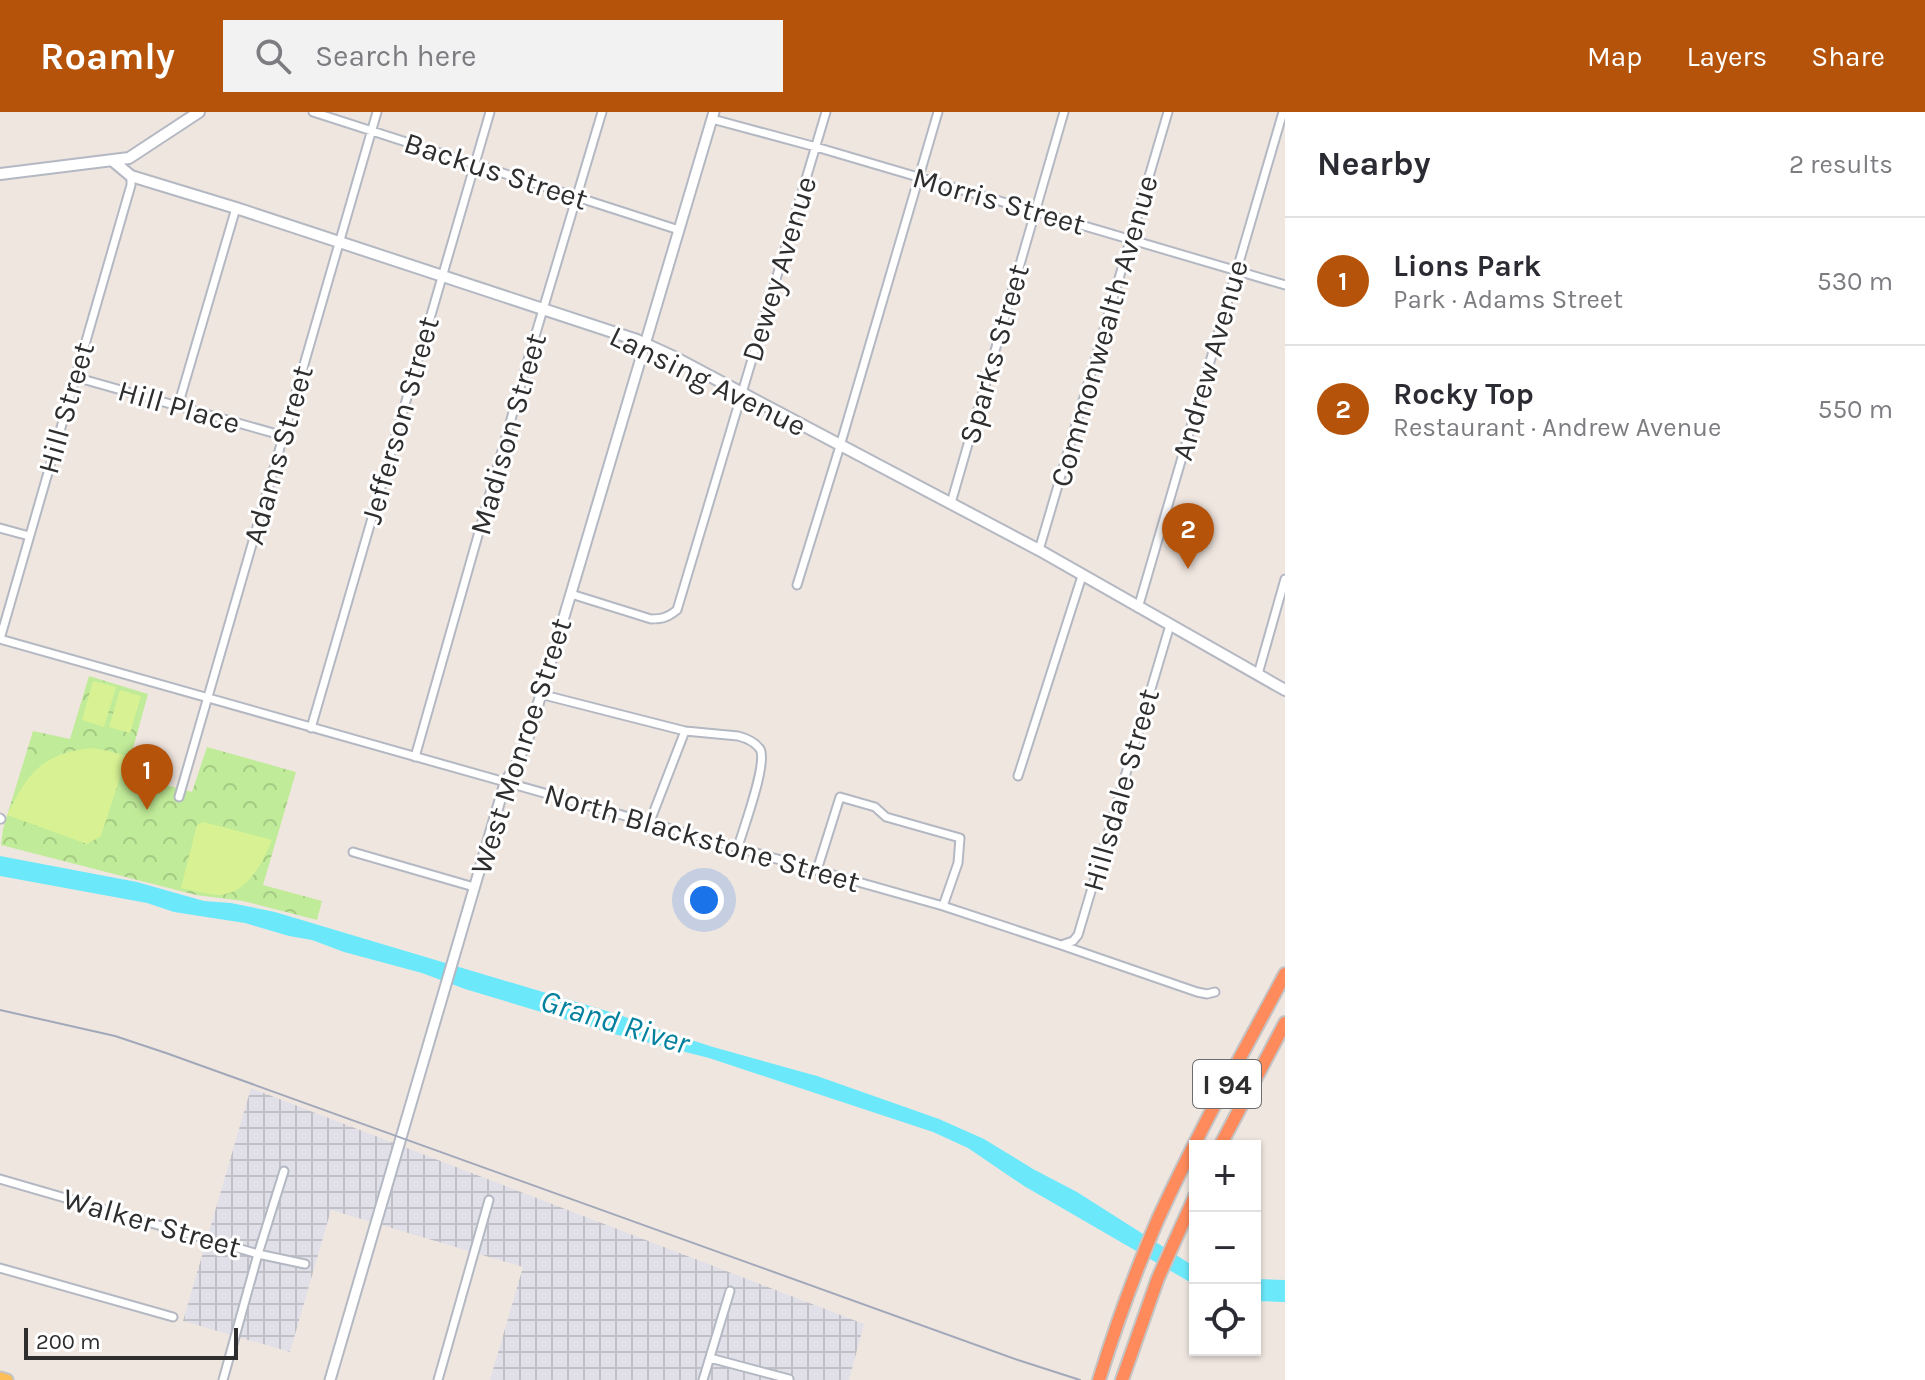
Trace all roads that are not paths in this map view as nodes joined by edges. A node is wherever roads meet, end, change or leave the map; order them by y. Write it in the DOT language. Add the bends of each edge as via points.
graph roads {
  1 [pos="199,112"];
  2 [pos="313,112"];
  3 [pos="377,112"];
  4 [pos="490,112"];
  5 [pos="602,112"];
  6 [pos="826,112"];
  7 [pos="938,112"];
  8 [pos="1064,112"];
  9 [pos="1168,112"];
  10 [pos="1283,112"];
  11 [pos="713,115"];
  12 [pos="372,131"];
  13 [pos="816,147"];
  14 [pos="113,161"];
  15 [pos="475,164"];
  16 [pos="0,174"];
  17 [pos="131,176"];
  18 [pos="919,178"];
  19 [pos="577,197"];
  20 [pos="236,208"];
  21 [pos="1035,212"];
  22 [pos="679,230"];
  23 [pos="1131,240"];
  24 [pos="339,242"];
  25 [pos="1236,271"];
  26 [pos="441,276"];
  27 [pos="1285,285"];
  28 [pos="544,309"];
  29 [pos="645,344"];
  30 [pos="75,377"];
  31 [pos="743,393"];
  32 [pos="178,406"];
  33 [pos="284,436"];
  34 [pos="840,446"];
  35 [pos="951,503"];
  36 [pos="0,528"];
  37 [pos="29,536"];
  38 [pos="1039,550"];
  39 [pos="1082,576"];
  40 [pos="1285,579"];
  41 [pos="797,585"];
  42 [pos="571,594"];
  43 [pos="1138,608"];
  44 [pos="1170,625"];
  45 [pos="0,639"];
  46 [pos="1258,674"];
  47 [pos="1285,690"];
  48 [pos="540,694"];
  49 [pos="208,698"];
  50 [pos="311,728"];
  51 [pos="685,731"];
  52 [pos="415,757"];
  53 [pos="1018,776"];
  54 [pos="505,783"];
  55 [pos="179,797"];
  56 [pos="649,824"];
  57 [pos="738,847"];
  58 [pos="353,852"];
  59 [pos="817,870"];
  60 [pos="474,887"];
  61 [pos="943,906"];
  62 [pos="1061,945"];
  63 [pos="1285,974"];
  64 [pos="1215,992"];
  65 [pos="1285,1023"];
  66 [pos="1223,1140"];
  67 [pos="284,1171"];
  68 [pos="0,1179"];
  69 [pos="489,1200"];
  70 [pos="1189,1208"];
  71 [pos="258,1254"];
  72 [pos="305,1264"];
  73 [pos="0,1268"];
  74 [pos="730,1291"];
  75 [pos="173,1317"];
  76 [pos="710,1358"];
  77 [pos="0,1378"];
  78 [pos="789,1379"];
  79 [pos="7,1380"];
  80 [pos="223,1380"];
  81 [pos="330,1380"];
  82 [pos="438,1380"];
  83 [pos="703,1380"];
  84 [pos="1099,1380"];
  85 [pos="1122,1380"];
  1 -- 14 [label="main road" via="138,153"];
  2 -- 12 [label="street, Backus Street"];
  3 -- 12 [label="street, Adams Street"];
  4 -- 15 [label="street, Jefferson Street"];
  5 -- 19 [label="street, Madison Street"];
  6 -- 13 [label="street, Dewey Avenue"];
  7 -- 18 [label="street"];
  8 -- 21 [label="street, Sparks Street"];
  9 -- 23 [label="street, Commonwealth Avenue"];
  10 -- 25 [label="street, Andrew Avenue"];
  11 -- 13 [label="street, Morris Street"];
  11 -- 22 [label="street, West Monroe Street"];
  12 -- 15 [label="street, Backus Street"];
  12 -- 24 [label="street, Adams Street"];
  13 -- 18 [label="street, Morris Street"];
  13 -- 31 [label="street, Dewey Avenue"];
  14 -- 16 [label="main road"];
  14 -- 17 [label="main road, Lansing Avenue"];
  15 -- 19 [label="street, Backus Street"];
  15 -- 26 [label="street, Jefferson Street"];
  17 -- 20 [label="main road, Lansing Avenue"];
  17 -- 30 [label="street, Hill Street"];
  18 -- 21 [label="street, Morris Street"];
  18 -- 34 [label="street"];
  19 -- 22 [label="street, Backus Street"];
  19 -- 28 [label="street, Madison Street"];
  20 -- 24 [label="main road, Lansing Avenue"];
  20 -- 32 [label="street"];
  21 -- 23 [label="street, Morris Street"];
  21 -- 35 [label="street, Sparks Street"];
  22 -- 29 [label="street, West Monroe Street"];
  23 -- 25 [label="street, Morris Street"];
  23 -- 38 [label="street, Commonwealth Avenue"];
  24 -- 26 [label="main road, Lansing Avenue"];
  24 -- 33 [label="street, Adams Street"];
  25 -- 27 [label="street, Morris Street"];
  25 -- 43 [label="street, Andrew Avenue"];
  26 -- 28 [label="main road, Lansing Avenue"];
  26 -- 50 [label="street, Jefferson Street"];
  28 -- 29 [label="main road, Lansing Avenue"];
  28 -- 52 [label="street, Madison Street"];
  29 -- 31 [label="main road, Lansing Avenue"];
  29 -- 42 [label="street, West Monroe Street"];
  30 -- 32 [label="street, Hill Place"];
  30 -- 37 [label="street, Hill Street"];
  31 -- 34 [label="main road, Lansing Avenue"];
  31 -- 42 [label="street, Dewey Avenue" via="677,610 651,619"];
  32 -- 33 [label="street, Hill Place"];
  33 -- 49 [label="street, Adams Street"];
  34 -- 35 [label="main road, Lansing Avenue"];
  34 -- 41 [label="street"];
  35 -- 38 [label="main road, Lansing Avenue"];
  36 -- 37 [label="street"];
  37 -- 45 [label="street, Hill Street"];
  38 -- 39 [label="main road, Lansing Avenue"];
  39 -- 43 [label="main road, Lansing Avenue"];
  39 -- 53 [label="street"];
  40 -- 46 [label="street"];
  42 -- 48 [label="street, West Monroe Street"];
  43 -- 44 [label="main road, Lansing Avenue"];
  44 -- 46 [label="main road, Lansing Avenue"];
  44 -- 62 [label="street, Hillsdale Street" via="1078,935"];
  45 -- 49 [label="street, North Blackstone Street"];
  46 -- 47 [label="main road, Lansing Avenue"];
  48 -- 51 [label="street"];
  48 -- 54 [label="street, West Monroe Street" via="528,738"];
  49 -- 50 [label="street, North Blackstone Street"];
  49 -- 55 [label="street, Adams Street"];
  50 -- 52 [label="street, North Blackstone Street"];
  51 -- 56 [label="street"];
  51 -- 57 [label="street" via="738,736 761,752 761,773"];
  52 -- 54 [label="street, North Blackstone Street"];
  54 -- 56 [label="street, North Blackstone Street"];
  54 -- 60 [label="street, West Monroe Street"];
  56 -- 57 [label="street, North Blackstone Street"];
  57 -- 59 [label="street, North Blackstone Street"];
  58 -- 60 [label="street"];
  59 -- 61 [label="street, North Blackstone Street"];
  59 -- 61 [label="street" via="840,797 875,807 886,817 960,838 958,863"];
  60 -- 81 [label="street, West Monroe Street"];
  61 -- 62 [label="street, North Blackstone Street"];
  62 -- 64 [label="street, North Blackstone Street" via="1197,992"];
  63 -- 84 [label="highway, I 94" via="1170,1195 1128,1292"];
  65 -- 66 [label="highway, I 94"];
  67 -- 71 [label="street"];
  68 -- 71 [label="street, Walker Street"];
  69 -- 82 [label="street"];
  70 -- 85 [label="highway"];
  71 -- 72 [label="street, Walker Street"];
  71 -- 80 [label="street"];
  73 -- 75 [label="street"];
  74 -- 76 [label="street"];
  76 -- 78 [label="street"];
  76 -- 83 [label="street"];
  77 -- 79 [label="main road"];
}
